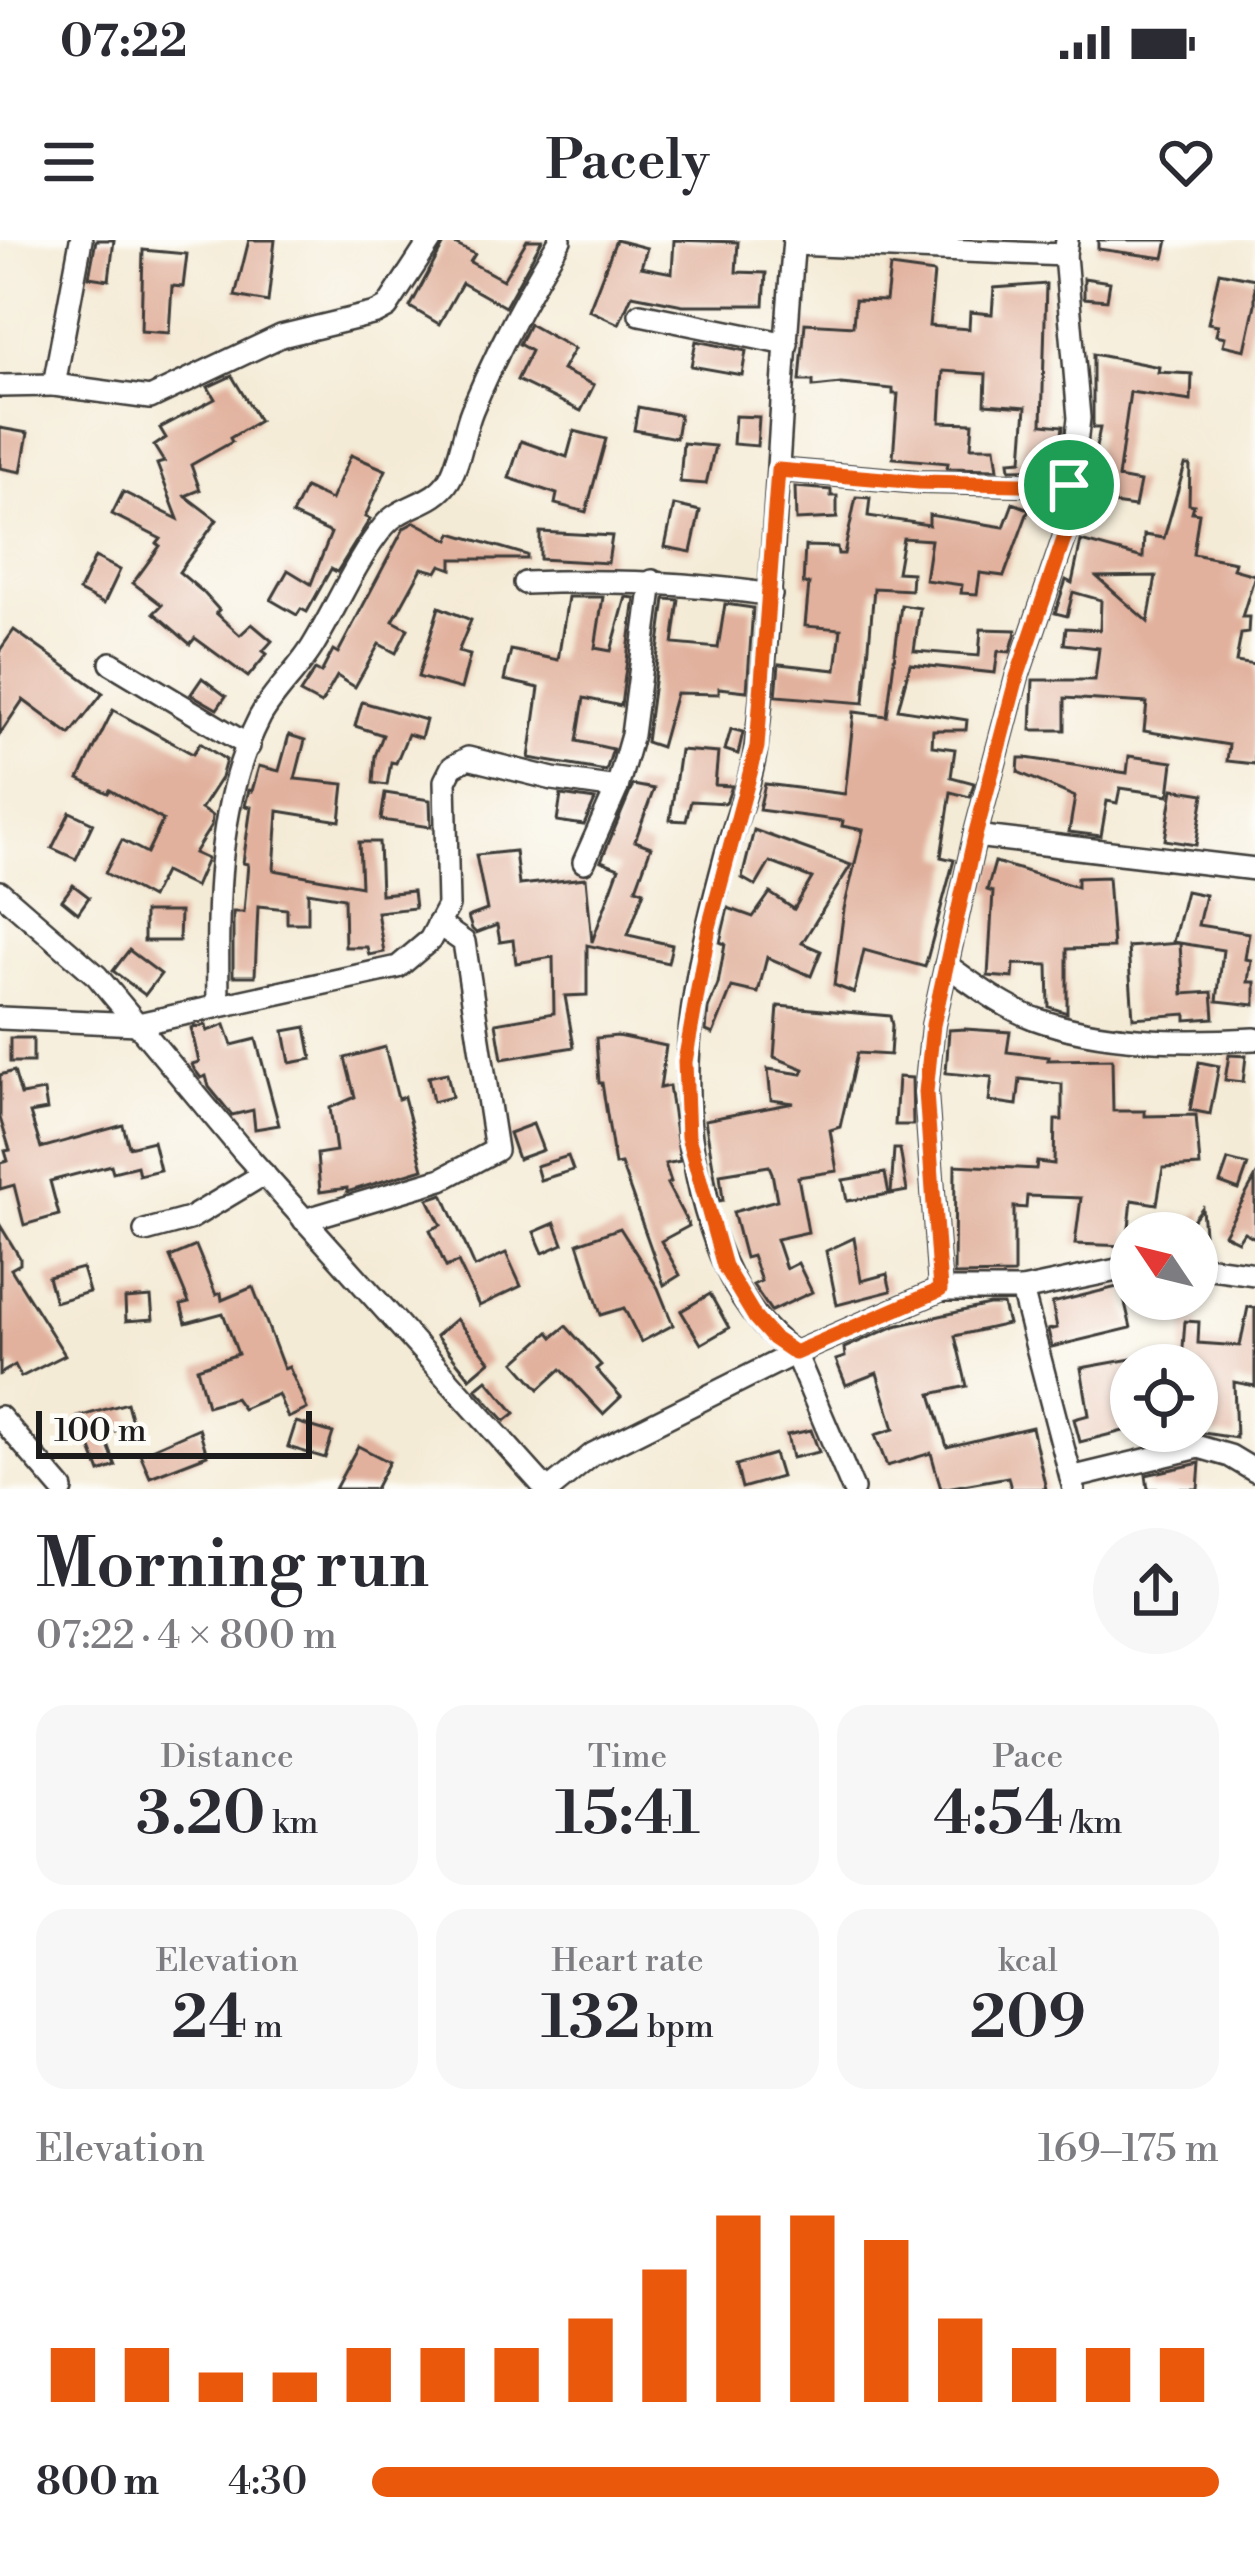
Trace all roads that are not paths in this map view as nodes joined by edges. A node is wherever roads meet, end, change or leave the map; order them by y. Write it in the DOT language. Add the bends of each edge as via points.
graph roads {
  1 [pos="81,240"];
  2 [pos="431,240"];
  3 [pos="560,240"];
  4 [pos="794,242"];
  5 [pos="1066,247"];
  6 [pos="640,314"];
  7 [pos="787,344"];
  8 [pos="54,385"];
  9 [pos="0,386"];
  10 [pos="778,470"];
  11 [pos="1069,485"];
  12 [pos="652,581"];
  13 [pos="524,583"];
  14 [pos="771,595"];
  15 [pos="111,663"];
  16 [pos="249,746"];
  17 [pos="616,788"];
  18 [pos="975,836"];
  19 [pos="584,862"];
  20 [pos="1255,869"];
  21 [pos="0,892"];
  22 [pos="438,924"];
  23 [pos="946,965"];
  24 [pos="218,1004"];
  25 [pos="0,1018"];
  26 [pos="139,1024"];
  27 [pos="1255,1040"];
  28 [pos="264,1174"];
  29 [pos="304,1220"];
  30 [pos="145,1231"];
  31 [pos="1218,1269"];
  32 [pos="1110,1272"];
  33 [pos="1255,1274"];
  34 [pos="940,1290"];
  35 [pos="1022,1290"];
  36 [pos="795,1353"];
  37 [pos="0,1417"];
  38 [pos="1255,1471"];
  39 [pos="1072,1483"];
  40 [pos="62,1489"];
  41 [pos="548,1489"];
  42 [pos="853,1489"];
  1 -- 8 [label="street"];
  2 -- 8 [label="street" via="376,314 281,336 150,398"];
  3 -- 16 [label="street" via="496,354 449,480 382,527 310,651 273,694"];
  4 -- 5 [label="street"];
  4 -- 7 [label="street"];
  5 -- 11 [label="street" via="1079,418"];
  6 -- 7 [label="street"];
  7 -- 10 [label="street"];
  8 -- 9 [label="street"];
  10 -- 11 [label="street"];
  10 -- 14 [label="street"];
  11 -- 18 [label="street" via="1066,533"];
  12 -- 13 [label="street"];
  12 -- 14 [label="street"];
  12 -- 17 [label="street" via="632,735"];
  14 -- 36 [label="street" via="757,747 709,927 685,1062 688,1137 724,1266 756,1319"];
  15 -- 16 [label="street"];
  16 -- 24 [label="street" via="224,838"];
  17 -- 19 [label="street"];
  17 -- 22 [label="street" via="468,758 452,767 445,781 448,906"];
  18 -- 20 [label="street"];
  18 -- 23 [label="street"];
  21 -- 26 [label="street"];
  22 -- 24 [label="street" via="398,967"];
  22 -- 29 [label="street" via="464,942 496,1150 442,1179"];
  23 -- 27 [label="street" via="999,1001 1060,1026 1115,1036"];
  23 -- 34 [label="street" via="926,1092"];
  24 -- 26 [label="street"];
  25 -- 26 [label="street"];
  26 -- 28 [label="street"];
  28 -- 29 [label="street"];
  28 -- 30 [label="street" via="188,1220"];
  29 -- 41 [label="street"];
  31 -- 33 [label="street"];
  32 -- 35 [label="street"];
  34 -- 35 [label="street"];
  34 -- 36 [label="street"];
  35 -- 39 [label="street"];
  36 -- 41 [label="street" via="592,1454"];
  36 -- 42 [label="street"];
  37 -- 40 [label="street"];
  38 -- 39 [label="street" via="1199,1447"];
}
